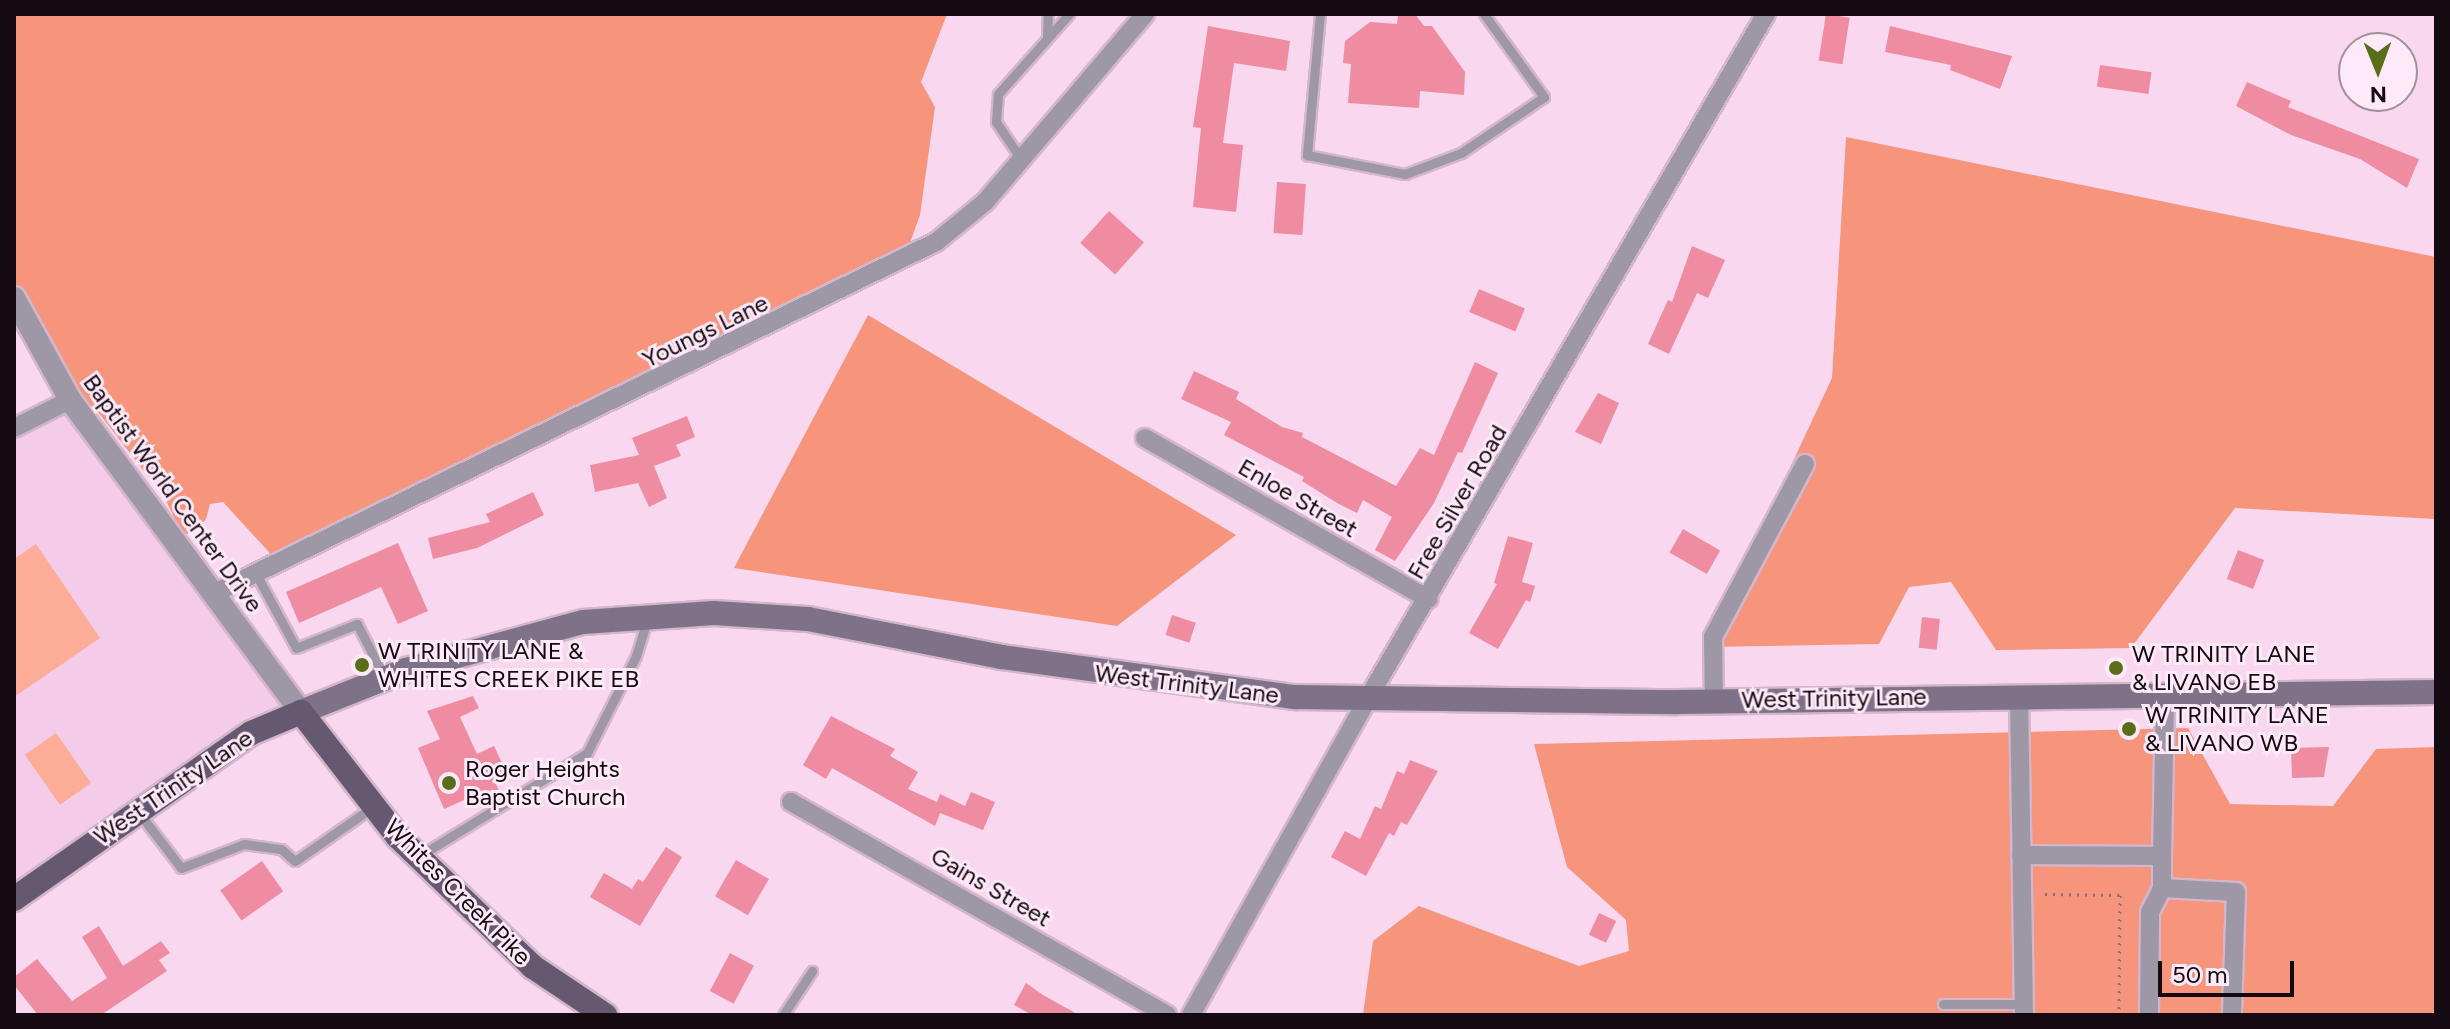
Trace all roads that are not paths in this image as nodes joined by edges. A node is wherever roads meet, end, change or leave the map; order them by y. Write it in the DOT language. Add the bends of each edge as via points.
graph roads {
  1 [pos="1048,14"];
  2 [pos="1069,14"];
  3 [pos="1320,14"];
  4 [pos="1484,14"];
  5 [pos="1766,14"];
  6 [pos="1136,19"];
  7 [pos="1047,38"];
  8 [pos="1021,159"];
  9 [pos="14,298"];
  10 [pos="70,400"];
  11 [pos="14,428"];
  12 [pos="1145,438"];
  13 [pos="1805,464"];
  14 [pos="256,574"];
  15 [pos="213,594"];
  16 [pos="1428,599"];
  17 [pos="648,617"];
  18 [pos="385,678"];
  19 [pos="2436,692"];
  20 [pos="2165,694"];
  21 [pos="2019,695"];
  22 [pos="1367,700"];
  23 [pos="1714,701"];
  24 [pos="301,712"];
  25 [pos="791,802"];
  26 [pos="374,806"];
  27 [pos="136,809"];
  28 [pos="2021,855"];
  29 [pos="2162,856"];
  30 [pos="418,857"];
  31 [pos="2162,888"];
  32 [pos="14,899"];
  33 [pos="812,971"];
  34 [pos="1943,1004"];
  35 [pos="2024,1010"];
  36 [pos="605,1015"];
  37 [pos="783,1015"];
  38 [pos="1167,1015"];
  39 [pos="1191,1015"];
  40 [pos="2149,1015"];
  41 [pos="2232,1015"];
  1 -- 7 [label="lane"];
  2 -- 7 [label="lane"];
  3 -- 4 [label="lane" via="1307,155 1405,174 1461,153 1544,97"];
  5 -- 16 [label="street, Free Silver Road"];
  6 -- 8 [label="street, Youngs Lane"];
  7 -- 8 [label="lane" via="998,94 995,107 1003,136"];
  8 -- 14 [label="street, Youngs Lane" via="985,202 936,242"];
  9 -- 10 [label="street, Baptist World Center Drive"];
  10 -- 11 [label="street"];
  10 -- 15 [label="street, Baptist World Center Drive"];
  12 -- 16 [label="street, Enloe Street"];
  13 -- 23 [label="street" via="1713,637"];
  14 -- 15 [label="street, Youngs Lane"];
  14 -- 18 [label="lane" via="296,648 357,624"];
  15 -- 24 [label="street, Baptist World Center Drive"];
  16 -- 22 [label="street, Free Silver Road"];
  17 -- 18 [label="main road, West Trinity Lane" via="583,622"];
  17 -- 22 [label="main road, West Trinity Lane" via="714,613 808,619 1151,681"];
  17 -- 30 [label="lane" via="636,656 587,753"];
  18 -- 24 [label="main road, West Trinity Lane"];
  19 -- 20 [label="main road, West Trinity Lane"];
  20 -- 21 [label="main road, West Trinity Lane"];
  20 -- 29 [label="street"];
  21 -- 23 [label="main road, West Trinity Lane"];
  21 -- 28 [label="street"];
  22 -- 23 [label="main road, West Trinity Lane"];
  22 -- 39 [label="street, Free Silver Road"];
  24 -- 26 [label="main road, Whites Creek Pike"];
  24 -- 27 [label="main road, West Trinity Lane" via="251,733"];
  25 -- 38 [label="street, Gains Street"];
  26 -- 27 [label="lane" via="295,861 281,849 244,844 181,868"];
  26 -- 30 [label="main road, Whites Creek Pike"];
  27 -- 32 [label="main road, West Trinity Lane"];
  28 -- 29 [label="street"];
  28 -- 35 [label="street"];
  29 -- 31 [label="street"];
  30 -- 36 [label="main road, Whites Creek Pike" via="533,967"];
  31 -- 40 [label="street" via="2150,912"];
  31 -- 41 [label="street" via="2236,892"];
  33 -- 37 [label="lane"];
  34 -- 35 [label="lane"];
}
